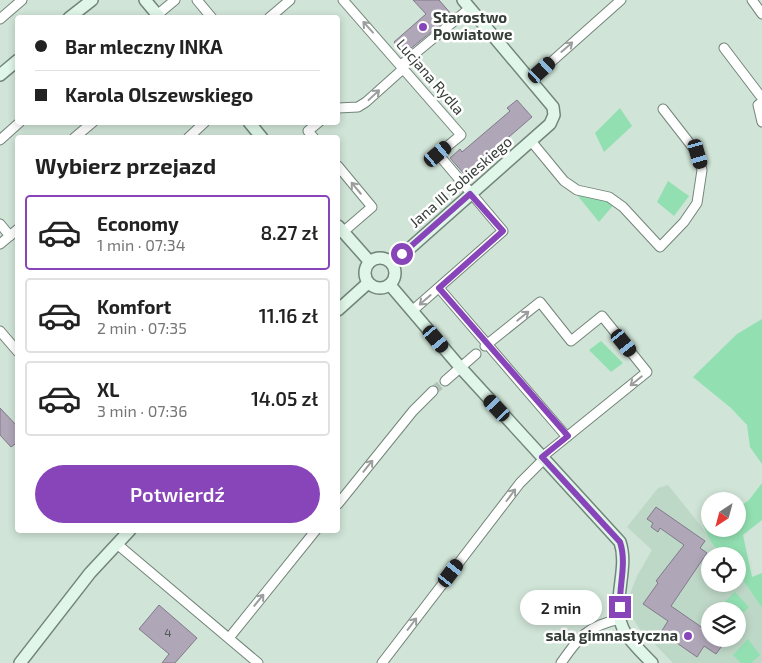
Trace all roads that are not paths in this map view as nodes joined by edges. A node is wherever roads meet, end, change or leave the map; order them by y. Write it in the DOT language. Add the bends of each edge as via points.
graph roads {
  1 [pos="22,0"];
  2 [pos="92,0"];
  3 [pos="145,0"];
  4 [pos="175,0"];
  5 [pos="197,0"];
  6 [pos="290,0"];
  7 [pos="343,0"];
  8 [pos="621,0"];
  9 [pos="752,0"];
  10 [pos="466,4"];
  11 [pos="762,14"];
  12 [pos="73,15"];
  13 [pos="158,15"];
  14 [pos="160,15"];
  15 [pos="210,15"];
  16 [pos="272,15"];
  17 [pos="0,19"];
  18 [pos="724,48"];
  19 [pos="15,62"];
  20 [pos="403,66"];
  21 [pos="0,75"];
  22 [pos="531,80"];
  23 [pos="762,98"];
  24 [pos="762,102"];
  25 [pos="340,108"];
  26 [pos="663,110"];
  27 [pos="762,122"];
  28 [pos="17,125"];
  29 [pos="89,125"];
  30 [pos="203,125"];
  31 [pos="315,125"];
  32 [pos="78,135"];
  33 [pos="195,135"];
  34 [pos="311,135"];
  35 [pos="0,140"];
  36 [pos="531,141"];
  37 [pos="340,168"];
  38 [pos="470,194"];
  39 [pos="0,224"];
  40 [pos="340,229"];
  41 [pos="15,232"];
  42 [pos="10,236"];
  43 [pos="0,244"];
  44 [pos="370,262"];
  45 [pos="392,264"];
  46 [pos="368,283"];
  47 [pos="390,285"];
  48 [pos="439,288"];
  49 [pos="340,308"];
  50 [pos="412,311"];
  51 [pos="0,331"];
  52 [pos="486,345"];
  53 [pos="15,348"];
  54 [pos="476,354"];
  55 [pos="460,367"];
  56 [pos="445,381"];
  57 [pos="433,391"];
  58 [pos="568,436"];
  59 [pos="543,458"];
  60 [pos="340,502"];
  61 [pos="127,533"];
  62 [pos="314,533"];
  63 [pos="117,544"];
  64 [pos="620,619"];
  65 [pos="229,638"];
  66 [pos="20,663"];
  67 [pos="258,663"];
  68 [pos="382,663"];
  69 [pos="561,663"];
  70 [pos="652,663"];
  1 -- 17 [label="street"];
  2 -- 12 [label="street"];
  3 -- 13 [label="street"];
  4 -- 14 [label="street"];
  5 -- 15 [label="street"];
  6 -- 16 [label="street"];
  20 -- 7 [label="street, Lucjana Rydla, one-way"];
  22 -- 8 [label="street, one-way"];
  9 -- 11 [label="street"];
  10 -- 20 [label="street"];
  10 -- 22 [label="street"];
  18 -- 23 [label="street"];
  19 -- 21 [label="street"];
  25 -- 20 [label="street, one-way" via="358,107 366,102"];
  20 -- 38 [label="street, Lucjana Rydla" via="461,135 438,154"];
  22 -- 36 [label="street, Jana III Sobieskiego" via="552,107 554,115 550,124"];
  24 -- 27 [label="street" via="758,105"];
  26 -- 36 [label="street" via="698,154 702,170 697,203 684,222 660,246 609,197 577,190 564,181"];
  28 -- 35 [label="street"];
  29 -- 32 [label="street"];
  30 -- 33 [label="street"];
  31 -- 34 [label="street" via="308,131"];
  36 -- 38 [label="street, Jana III Sobieskiego"];
  40 -- 37 [label="street, one-way" via="372,207"];
  38 -- 45 [label="street, Jana III Sobieskiego"];
  38 -- 48 [label="street" via="503,231"];
  39 -- 42 [label="street"];
  40 -- 44 [label="street"];
  41 -- 42 [label="street"];
  42 -- 43 [label="street"];
  44 -- 45 [label="street" via="379,259"];
  44 -- 46 [label="street" via="365,274"];
  45 -- 47 [label="street" via="395,273"];
  46 -- 47 [label="street" via="381,288"];
  46 -- 49 [label="street"];
  47 -- 50 [label="street"];
  48 -- 50 [label="street, one-way"];
  48 -- 52 [label="street"];
  50 -- 55 [label="street"];
  51 -- 53 [label="street"];
  52 -- 58 [label="street"];
  52 -- 58 [label="street, one-way" via="540,302 571,341 602,316 647,372"];
  54 -- 55 [label="street"];
  55 -- 56 [label="street"];
  55 -- 59 [label="street"];
  60 -- 57 [label="street, one-way"];
  58 -- 59 [label="street"];
  59 -- 64 [label="street" via="620,542 624,560 619,594"];
  68 -- 59 [label="street, one-way" via="520,483"];
  61 -- 63 [label="street"];
  65 -- 62 [label="street, one-way"];
  63 -- 65 [label="street"];
  63 -- 66 [label="street" via="90,573"];
  64 -- 69 [label="street" via="582,634"];
  64 -- 70 [label="street" via="626,633"];
  65 -- 67 [label="street"];
}
